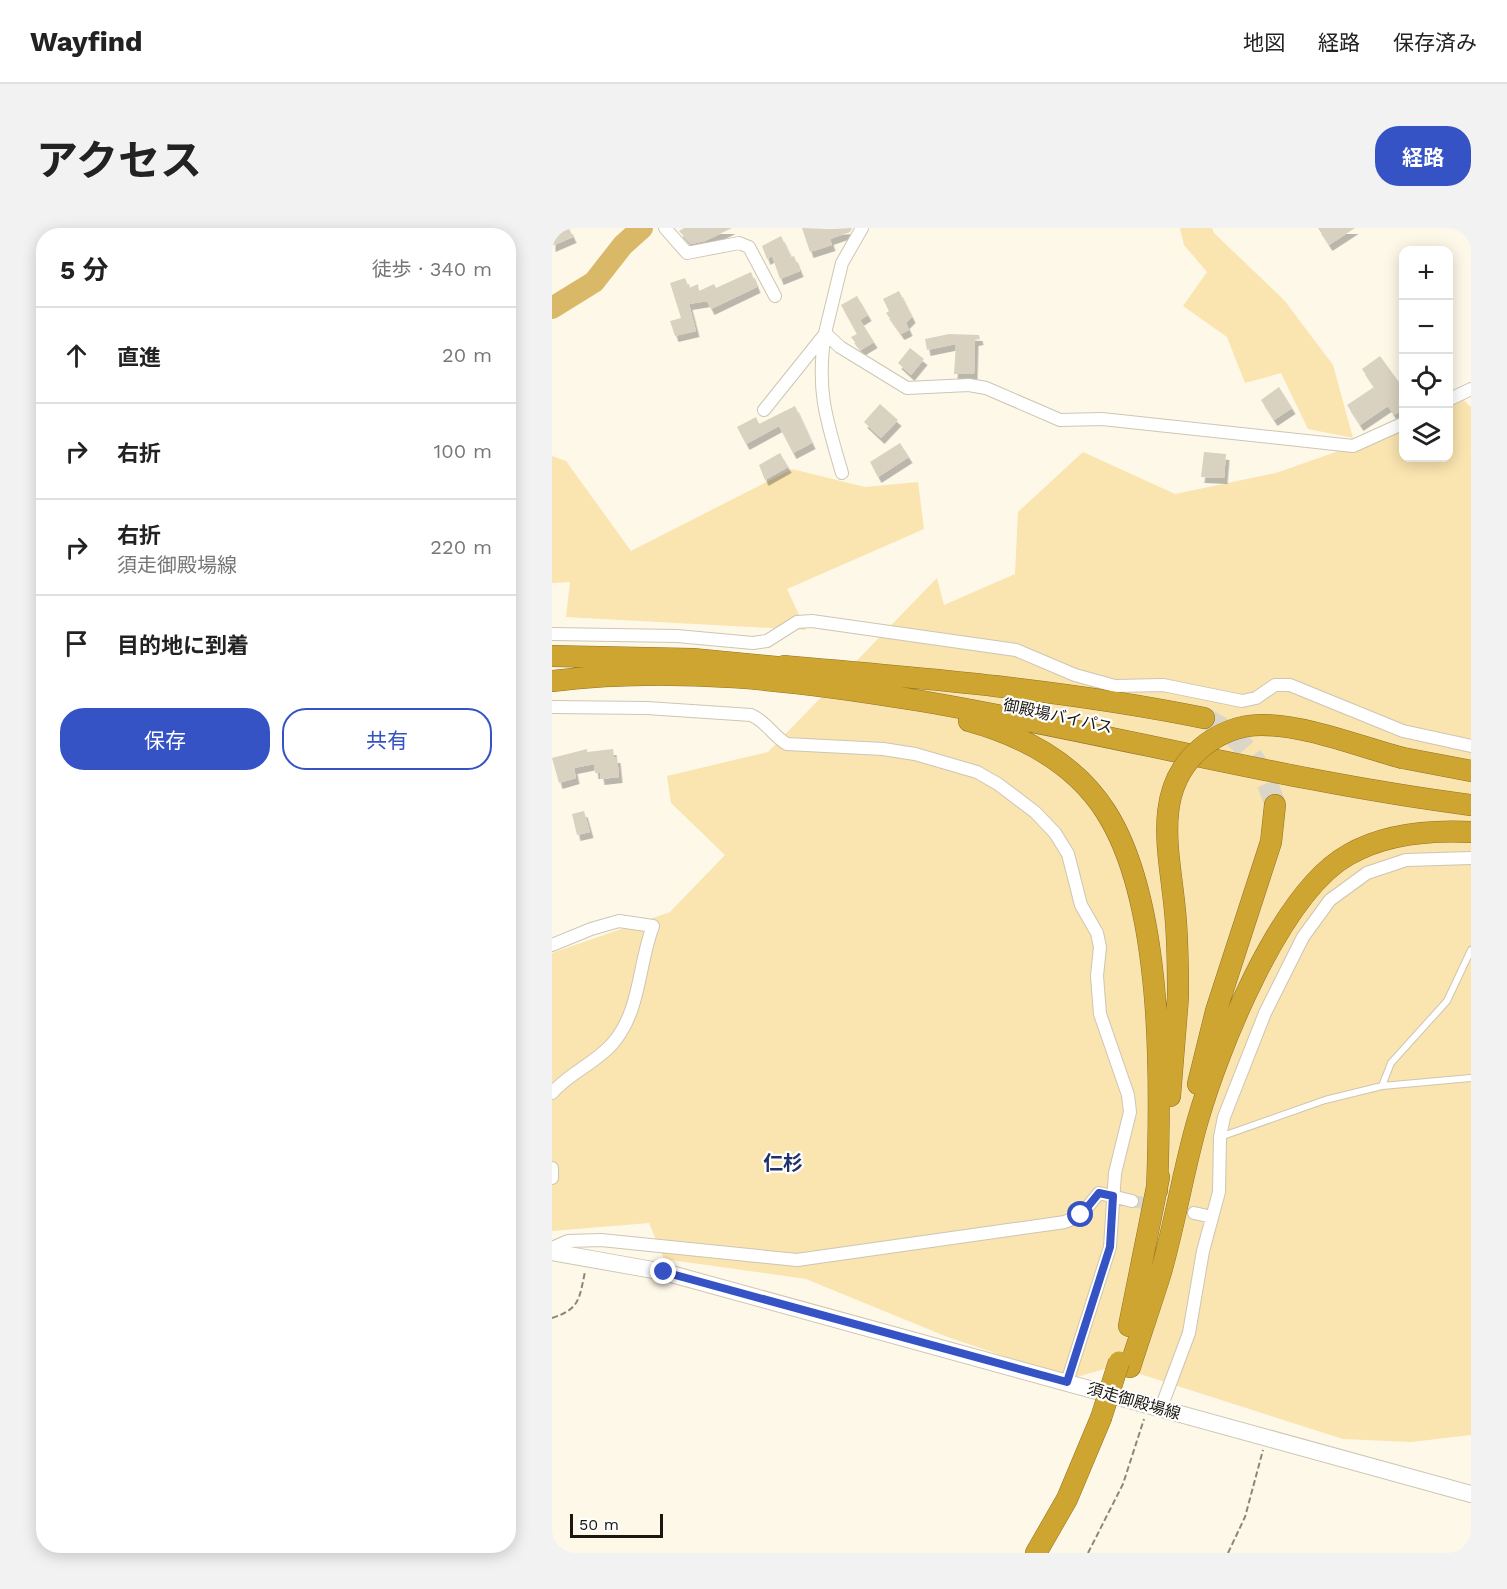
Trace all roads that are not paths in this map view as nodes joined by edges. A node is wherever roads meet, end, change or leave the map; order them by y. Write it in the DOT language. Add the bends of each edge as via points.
graph roads {
  1 [pos="665,228"];
  2 [pos="862,228"];
  3 [pos="775,296"];
  4 [pos="825,333"];
  5 [pos="1471,388"];
  6 [pos="1453,398"];
  7 [pos="764,410"];
  8 [pos="1399,425"];
  9 [pos="842,473"];
  10 [pos="552,634"];
  11 [pos="552,656"];
  12 [pos="648,665"];
  13 [pos="764,672"];
  14 [pos="552,681"];
  15 [pos="552,707"];
  16 [pos="1204,718"];
  17 [pos="1471,746"];
  18 [pos="1471,771"];
  19 [pos="1471,791"];
  20 [pos="1275,805"];
  21 [pos="1471,805"];
  22 [pos="1471,832"];
  23 [pos="1471,858"];
  24 [pos="552,945"];
  25 [pos="1471,950"];
  26 [pos="1471,1078"];
  27 [pos="1382,1086"];
  28 [pos="552,1093"];
  29 [pos="1220,1137"];
  30 [pos="552,1168"];
  31 [pos="552,1178"];
  32 [pos="1157,1190"];
  33 [pos="1113,1196"];
  34 [pos="1132,1201"];
  35 [pos="1194,1213"];
  36 [pos="1212,1217"];
  37 [pos="552,1248"];
  38 [pos="552,1252"];
  39 [pos="1149,1307"];
  40 [pos="1125,1365"];
  41 [pos="1067,1382"];
  42 [pos="1155,1407"];
  43 [pos="1107,1419"];
  44 [pos="1471,1494"];
  45 [pos="1036,1553"];
  46 [pos="1050,1553"];
  1 -- 3 [label="street" via="687,252 739,243 749,247"];
  2 -- 4 [label="street" via="842,263"];
  4 -- 7 [label="street"];
  4 -- 8 [label="street" via="840,347 907,388 986,388 1060,420 1102,419 1353,446"];
  4 -- 9 [label="street" via="819,368 823,404"];
  5 -- 6 [label="street"];
  10 -- 17 [label="street" via="677,636 753,643 768,641 797,622 812,621 1016,650 1075,675 1115,686 1163,685 1242,701 1256,698 1275,685 1290,685 1403,731"];
  11 -- 12 [label="highway"];
  12 -- 13 [label="highway, 御殿場バイパス"];
  12 -- 14 [label="highway"];
  13 -- 16 [label="highway" via="957,681"];
  13 -- 19 [label="highway, 御殿場バイパス" via="954,695 1282,763"];
  13 -- 21 [label="highway, 御殿場バイパス" via="965,708 1280,775"];
  13 -- 32 [label="highway" via="950,716 1010,735 1066,766 1088,788 1106,812 1131,868 1148,944 1160,1089"];
  15 -- 33 [label="street" via="751,715 787,744 884,749 977,772 1035,812 1068,854 1081,905 1094,926 1100,947 1100,1014 1128,1095 1130,1112"];
  18 -- 32 [label="highway, bridge" via="1261,725 1222,734 1193,755 1172,787 1167,809 1178,998 1176,1049"];
  20 -- 39 [label="highway" via="1271,842 1234,952 1202,1070"];
  22 -- 39 [label="highway" via="1419,833 1383,840 1348,854 1303,894 1262,965 1213,1076"];
  23 -- 29 [label="street" via="1427,857 1387,865 1347,885 1330,900 1303,937 1265,1013 1224,1117"];
  24 -- 28 [label="street" via="619,921 653,926 644,950 637,996 626,1024 612,1044"];
  25 -- 27 [label="lane" via="1447,1002 1391,1062"];
  26 -- 27 [label="lane"];
  27 -- 29 [label="lane" via="1316,1103"];
  29 -- 36 [label="street" via="1221,1172"];
  30 -- 31 [label="street"];
  32 -- 40 [label="highway"];
  33 -- 34 [label="street"];
  33 -- 37 [label="street" via="1099,1193 1081,1215 1065,1222 797,1260 601,1240 568,1241"];
  33 -- 41 [label="street" via="1110,1247"];
  35 -- 36 [label="street"];
  36 -- 42 [label="street" via="1189,1333"];
  38 -- 41 [label="main road, 須走御殿場線" via="664,1272"];
  39 -- 40 [label="highway"];
  40 -- 43 [label="highway"];
  41 -- 42 [label="main road, 須走御殿場線"];
  42 -- 44 [label="main road, 須走御殿場線"];
  43 -- 45 [label="highway"];
  43 -- 46 [label="highway" via="1078,1501"];
}
